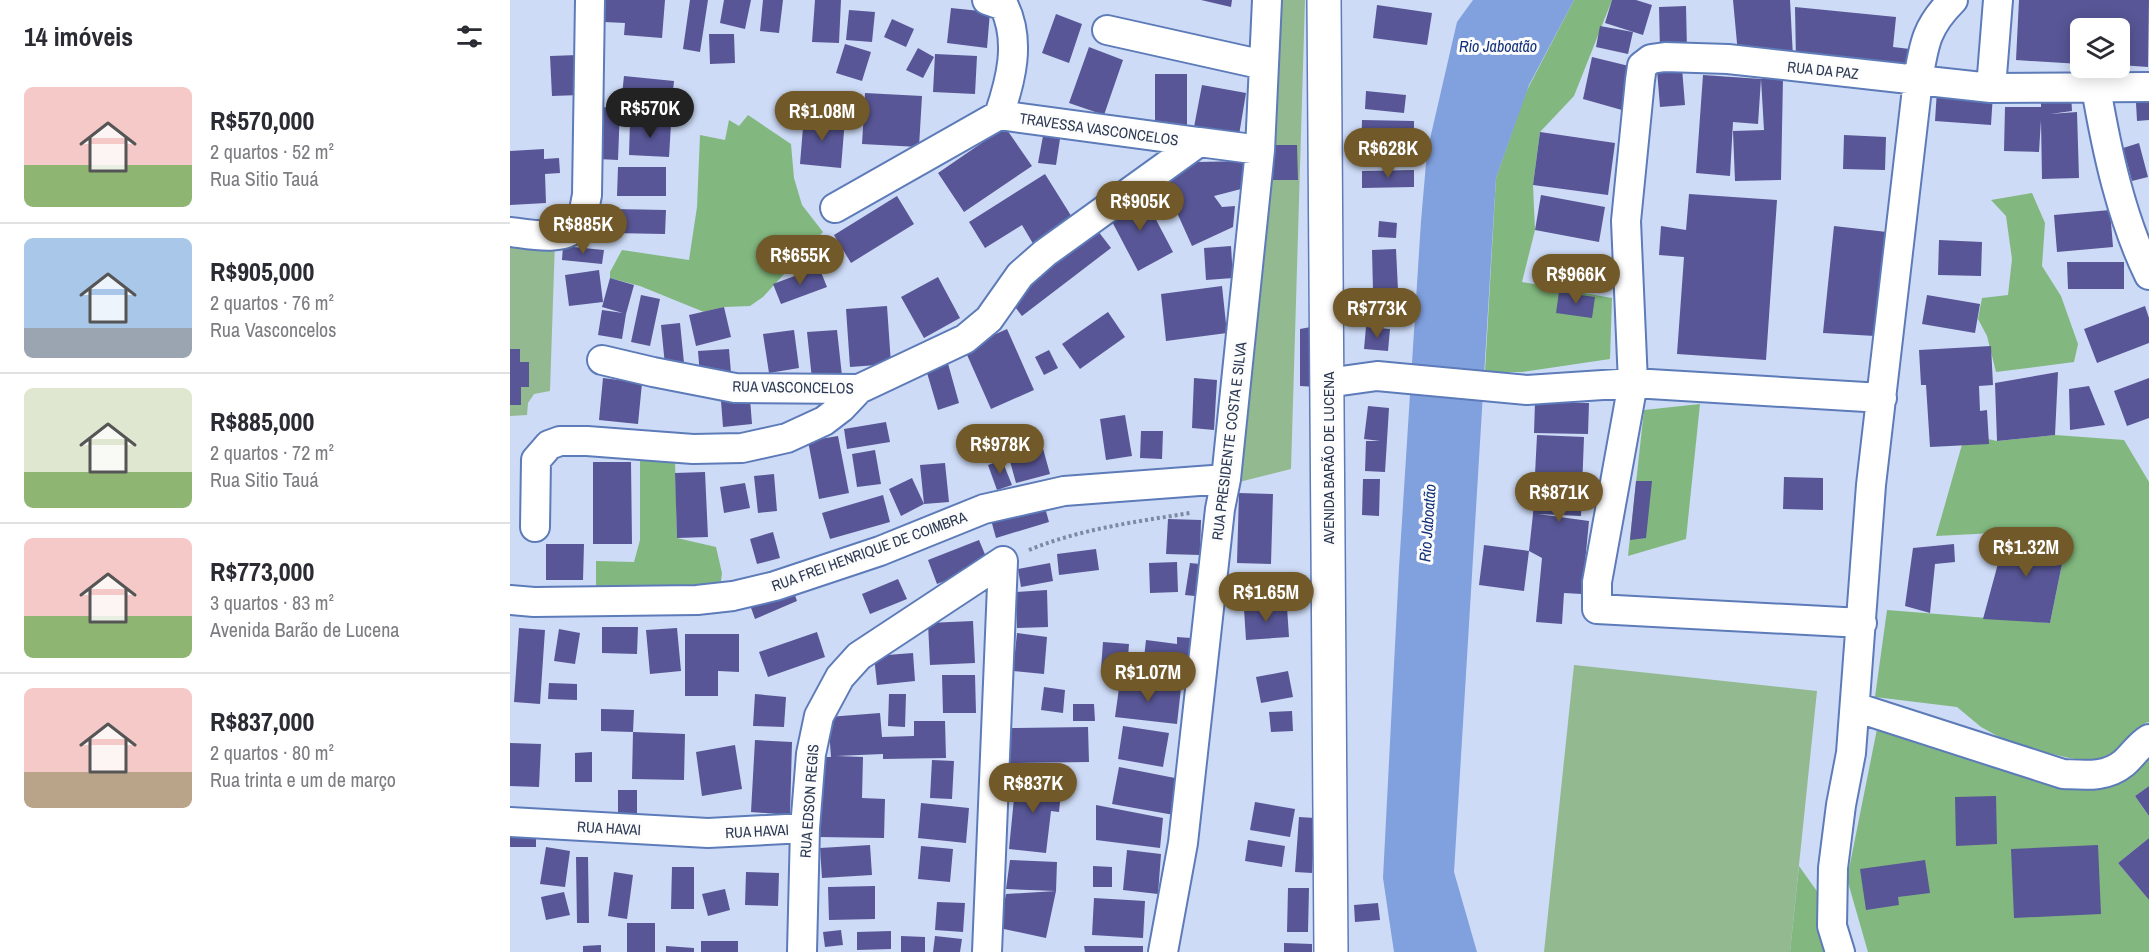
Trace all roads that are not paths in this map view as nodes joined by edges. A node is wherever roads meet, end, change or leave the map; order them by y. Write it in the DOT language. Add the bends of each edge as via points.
graph roads {
  1 [pos="590,0"];
  2 [pos="987,0"];
  3 [pos="1267,0"];
  4 [pos="1324,0"];
  5 [pos="1953,0"];
  6 [pos="1998,0"];
  7 [pos="1107,30"];
  8 [pos="1264,65"];
  9 [pos="1918,80"];
  10 [pos="2149,87"];
  11 [pos="1990,88"];
  12 [pos="2096,88"];
  13 [pos="999,116"];
  14 [pos="1198,142"];
  15 [pos="1260,150"];
  16 [pos="835,208"];
  17 [pos="510,232"];
  18 [pos="2149,275"];
  19 [pos="602,360"];
  20 [pos="1327,383"];
  21 [pos="1633,383"];
  22 [pos="859,389"];
  23 [pos="1882,398"];
  24 [pos="1226,480"];
  25 [pos="535,527"];
  26 [pos="510,600"];
  27 [pos="1862,623"];
  28 [pos="1855,707"];
  29 [pos="2149,739"];
  30 [pos="510,822"];
  31 [pos="805,828"];
  32 [pos="802,952"];
  33 [pos="987,952"];
  34 [pos="1163,952"];
  35 [pos="1331,952"];
  36 [pos="1840,952"];
  1 -- 17 [label="street" via="587,195 580,221 566,233"];
  2 -- 13 [label="street, TRAVESSA VASCONCELOS" via="1004,6 1014,38 1010,83"];
  3 -- 8 [label="street, RUA PRESIDENTE COSTA E SILVA"];
  4 -- 20 [label="main road, AVENIDA BARÃO DE LUCENA"];
  5 -- 9 [label="street" via="1926,35"];
  6 -- 11 [label="street"];
  7 -- 8 [label="street"];
  8 -- 15 [label="street, RUA PRESIDENTE COSTA E SILVA"];
  9 -- 11 [label="street, RUA DA PAZ"];
  9 -- 21 [label="street, RUA DA PAZ" via="1728,59 1665,57 1651,59 1642,66 1626,221"];
  9 -- 23 [label="street"];
  10 -- 12 [label="street"];
  11 -- 12 [label="street"];
  12 -- 18 [label="street" via="2109,156"];
  13 -- 14 [label="street, TRAVESSA VASCONCELOS"];
  13 -- 16 [label="street, TRAVESSA VASCONCELOS"];
  14 -- 15 [label="street"];
  14 -- 22 [label="street, RUA VASCONCELOS" via="1045,253 1020,275 989,319 965,339"];
  15 -- 24 [label="street, RUA PRESIDENTE COSTA E SILVA"];
  19 -- 22 [label="street, RUA VASCONCELOS" via="735,387"];
  20 -- 21 [label="street" via="1377,376 1527,390"];
  20 -- 35 [label="main road, AVENIDA BARÃO DE LUCENA"];
  21 -- 23 [label="street"];
  21 -- 27 [label="street" via="1597,582 1597,609"];
  22 -- 25 [label="street" via="824,421 787,438 742,448 587,441 549,445 536,460"];
  23 -- 27 [label="street" via="1871,485"];
  24 -- 26 [label="street, RUA FREI HENRIQUE DE COIMBRA" via="1064,491 984,509 880,550 733,596 698,600"];
  24 -- 34 [label="street, RUA PRESIDENTE COSTA E SILVA" via="1183,843"];
  27 -- 28 [label="street"];
  28 -- 29 [label="street" via="2063,774 2094,776 2107,772 2123,764"];
  28 -- 36 [label="street" via="1833,868 1832,926"];
  30 -- 31 [label="street, RUA HAVAI" via="708,834"];
  31 -- 32 [label="street, RUA EDSON REGIS"];
  31 -- 33 [label="street, RUA EDSON REGIS" via="811,754 819,716 840,677 859,656 1003,561"];
}
